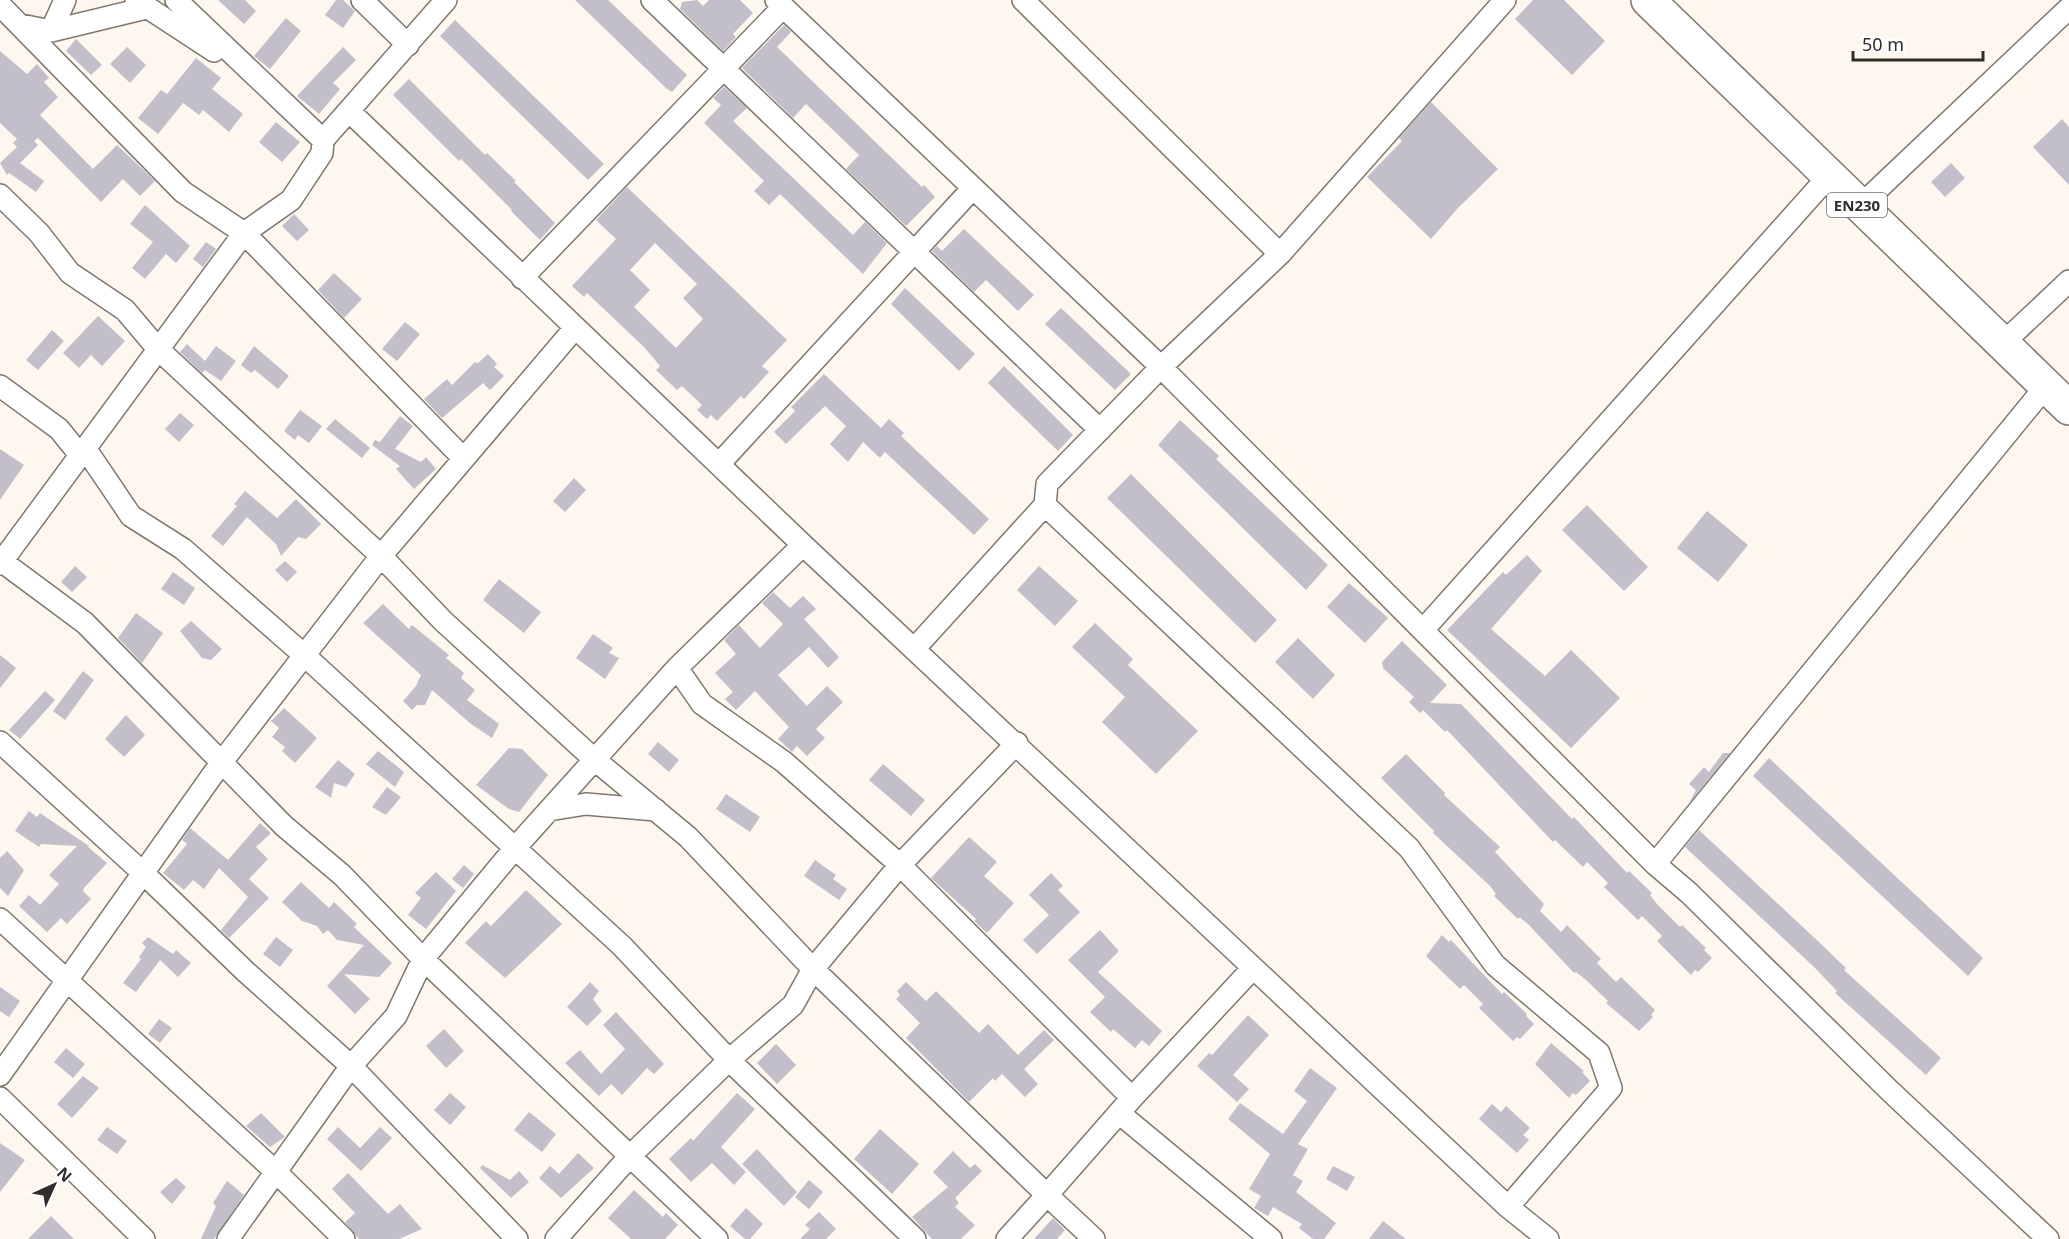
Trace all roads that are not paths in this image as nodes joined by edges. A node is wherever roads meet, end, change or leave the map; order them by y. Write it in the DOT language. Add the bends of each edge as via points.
graph roads {
  1 [pos="65,0"];
  2 [pos="176,0"];
  3 [pos="362,0"];
  4 [pos="446,0"];
  5 [pos="652,0"];
  6 [pos="1023,0"];
  7 [pos="1505,0"];
  8 [pos="1648,0"];
  9 [pos="141,3"];
  10 [pos="779,4"];
  11 [pos="0,5"];
  12 [pos="2069,8"];
  13 [pos="21,24"];
  14 [pos="51,31"];
  15 [pos="408,45"];
  16 [pos="724,69"];
  17 [pos="264,85"];
  18 [pos="349,111"];
  19 [pos="323,140"];
  20 [pos="1828,177"];
  21 [pos="974,189"];
  22 [pos="0,195"];
  23 [pos="1859,207"];
  24 [pos="244,233"];
  25 [pos="914,252"];
  26 [pos="1280,254"];
  27 [pos="522,278"];
  28 [pos="2069,281"];
  29 [pos="575,328"];
  30 [pos="2002,344"];
  31 [pos="158,349"];
  32 [pos="1161,367"];
  33 [pos="0,386"];
  34 [pos="2058,397"];
  35 [pos="1100,430"];
  36 [pos="82,452"];
  37 [pos="463,458"];
  38 [pos="719,464"];
  39 [pos="1045,505"];
  40 [pos="803,545"];
  41 [pos="381,556"];
  42 [pos="0,562"];
  43 [pos="1423,630"];
  44 [pos="915,648"];
  45 [pos="304,656"];
  46 [pos="677,668"];
  47 [pos="0,742"];
  48 [pos="1017,743"];
  49 [pos="595,759"];
  50 [pos="221,763"];
  51 [pos="549,810"];
  52 [pos="656,810"];
  53 [pos="515,848"];
  54 [pos="1655,864"];
  55 [pos="900,865"];
  56 [pos="142,873"];
  57 [pos="0,919"];
  58 [pos="423,959"];
  59 [pos="1253,968"];
  60 [pos="813,969"];
  61 [pos="66,978"];
  62 [pos="729,1060"];
  63 [pos="351,1066"];
  64 [pos="0,1075"];
  65 [pos="0,1098"];
  66 [pos="1125,1105"];
  67 [pos="630,1156"];
  68 [pos="275,1171"];
  69 [pos="1047,1195"];
  70 [pos="1508,1207"];
  71 [pos="144,1239"];
  72 [pos="228,1239"];
  73 [pos="344,1239"];
  74 [pos="517,1239"];
  75 [pos="556,1239"];
  76 [pos="717,1239"];
  77 [pos="915,1239"];
  78 [pos="1007,1239"];
  79 [pos="1094,1239"];
  80 [pos="1271,1239"];
  81 [pos="1548,1239"];
  82 [pos="2048,1239"];
  1 -- 14 [label="street"];
  2 -- 17 [label="street"];
  3 -- 15 [label="street"];
  4 -- 15 [label="street"];
  5 -- 16 [label="street"];
  6 -- 26 [label="street"];
  7 -- 26 [label="street"];
  8 -- 20 [label="main road, EN230"];
  9 -- 14 [label="street"];
  9 -- 17 [label="street"];
  10 -- 16 [label="street"];
  10 -- 21 [label="street"];
  11 -- 13 [label="street"];
  12 -- 23 [label="street"];
  13 -- 14 [label="street"];
  13 -- 24 [label="street" via="183,192"];
  15 -- 18 [label="street"];
  16 -- 25 [label="street"];
  16 -- 27 [label="street"];
  17 -- 19 [label="street"];
  18 -- 19 [label="street"];
  18 -- 27 [label="street"];
  19 -- 24 [label="street" via="322,153 291,200"];
  20 -- 23 [label="main road, EN230"];
  20 -- 43 [label="street"];
  21 -- 25 [label="street"];
  21 -- 32 [label="street"];
  22 -- 31 [label="street" via="39,233 70,273 124,310"];
  23 -- 30 [label="main road, EN230"];
  24 -- 31 [label="street"];
  24 -- 37 [label="street"];
  25 -- 35 [label="street"];
  25 -- 38 [label="street"];
  26 -- 32 [label="street"];
  27 -- 29 [label="street"];
  28 -- 30 [label="street"];
  29 -- 37 [label="street"];
  29 -- 38 [label="street"];
  30 -- 34 [label="main road, EN230"];
  31 -- 36 [label="street"];
  31 -- 41 [label="street"];
  32 -- 35 [label="street"];
  32 -- 43 [label="street"];
  33 -- 36 [label="street" via="59,429"];
  34 -- 54 [label="street"];
  35 -- 39 [label="street" via="1047,484"];
  36 -- 42 [label="street"];
  36 -- 45 [label="street" via="131,516 183,549"];
  37 -- 41 [label="street"];
  38 -- 40 [label="street"];
  39 -- 44 [label="street"];
  39 -- 70 [label="street" via="1409,848 1495,964 1599,1053 1611,1088"];
  40 -- 44 [label="street"];
  40 -- 46 [label="street"];
  41 -- 45 [label="street"];
  41 -- 49 [label="street" via="443,621"];
  42 -- 50 [label="street" via="85,623"];
  43 -- 54 [label="street"];
  44 -- 48 [label="street"];
  45 -- 50 [label="street"];
  45 -- 53 [label="street"];
  46 -- 49 [label="street"];
  46 -- 55 [label="street" via="702,705 784,762"];
  47 -- 56 [label="street"];
  48 -- 55 [label="street"];
  48 -- 59 [label="street"];
  49 -- 51 [label="street"];
  49 -- 52 [label="street"];
  50 -- 56 [label="street"];
  50 -- 58 [label="street" via="284,826 342,875"];
  51 -- 52 [label="street" via="586,804"];
  51 -- 53 [label="street"];
  52 -- 60 [label="street" via="688,837"];
  53 -- 58 [label="street"];
  53 -- 62 [label="street" via="622,946"];
  54 -- 82 [label="street"];
  55 -- 60 [label="street"];
  55 -- 66 [label="street"];
  56 -- 61 [label="street"];
  56 -- 63 [label="street"];
  57 -- 61 [label="street"];
  58 -- 63 [label="street" via="396,1016"];
  58 -- 67 [label="street"];
  59 -- 66 [label="street"];
  59 -- 70 [label="street"];
  60 -- 62 [label="street" via="793,1005"];
  60 -- 69 [label="street"];
  61 -- 64 [label="street"];
  61 -- 68 [label="street"];
  62 -- 67 [label="street"];
  62 -- 77 [label="street"];
  63 -- 68 [label="street"];
  63 -- 74 [label="street"];
  65 -- 71 [label="street"];
  66 -- 69 [label="street"];
  66 -- 80 [label="street"];
  67 -- 75 [label="street"];
  67 -- 76 [label="street"];
  68 -- 72 [label="street"];
  68 -- 73 [label="street"];
  69 -- 78 [label="street"];
  69 -- 79 [label="street"];
  70 -- 81 [label="street"];
}
